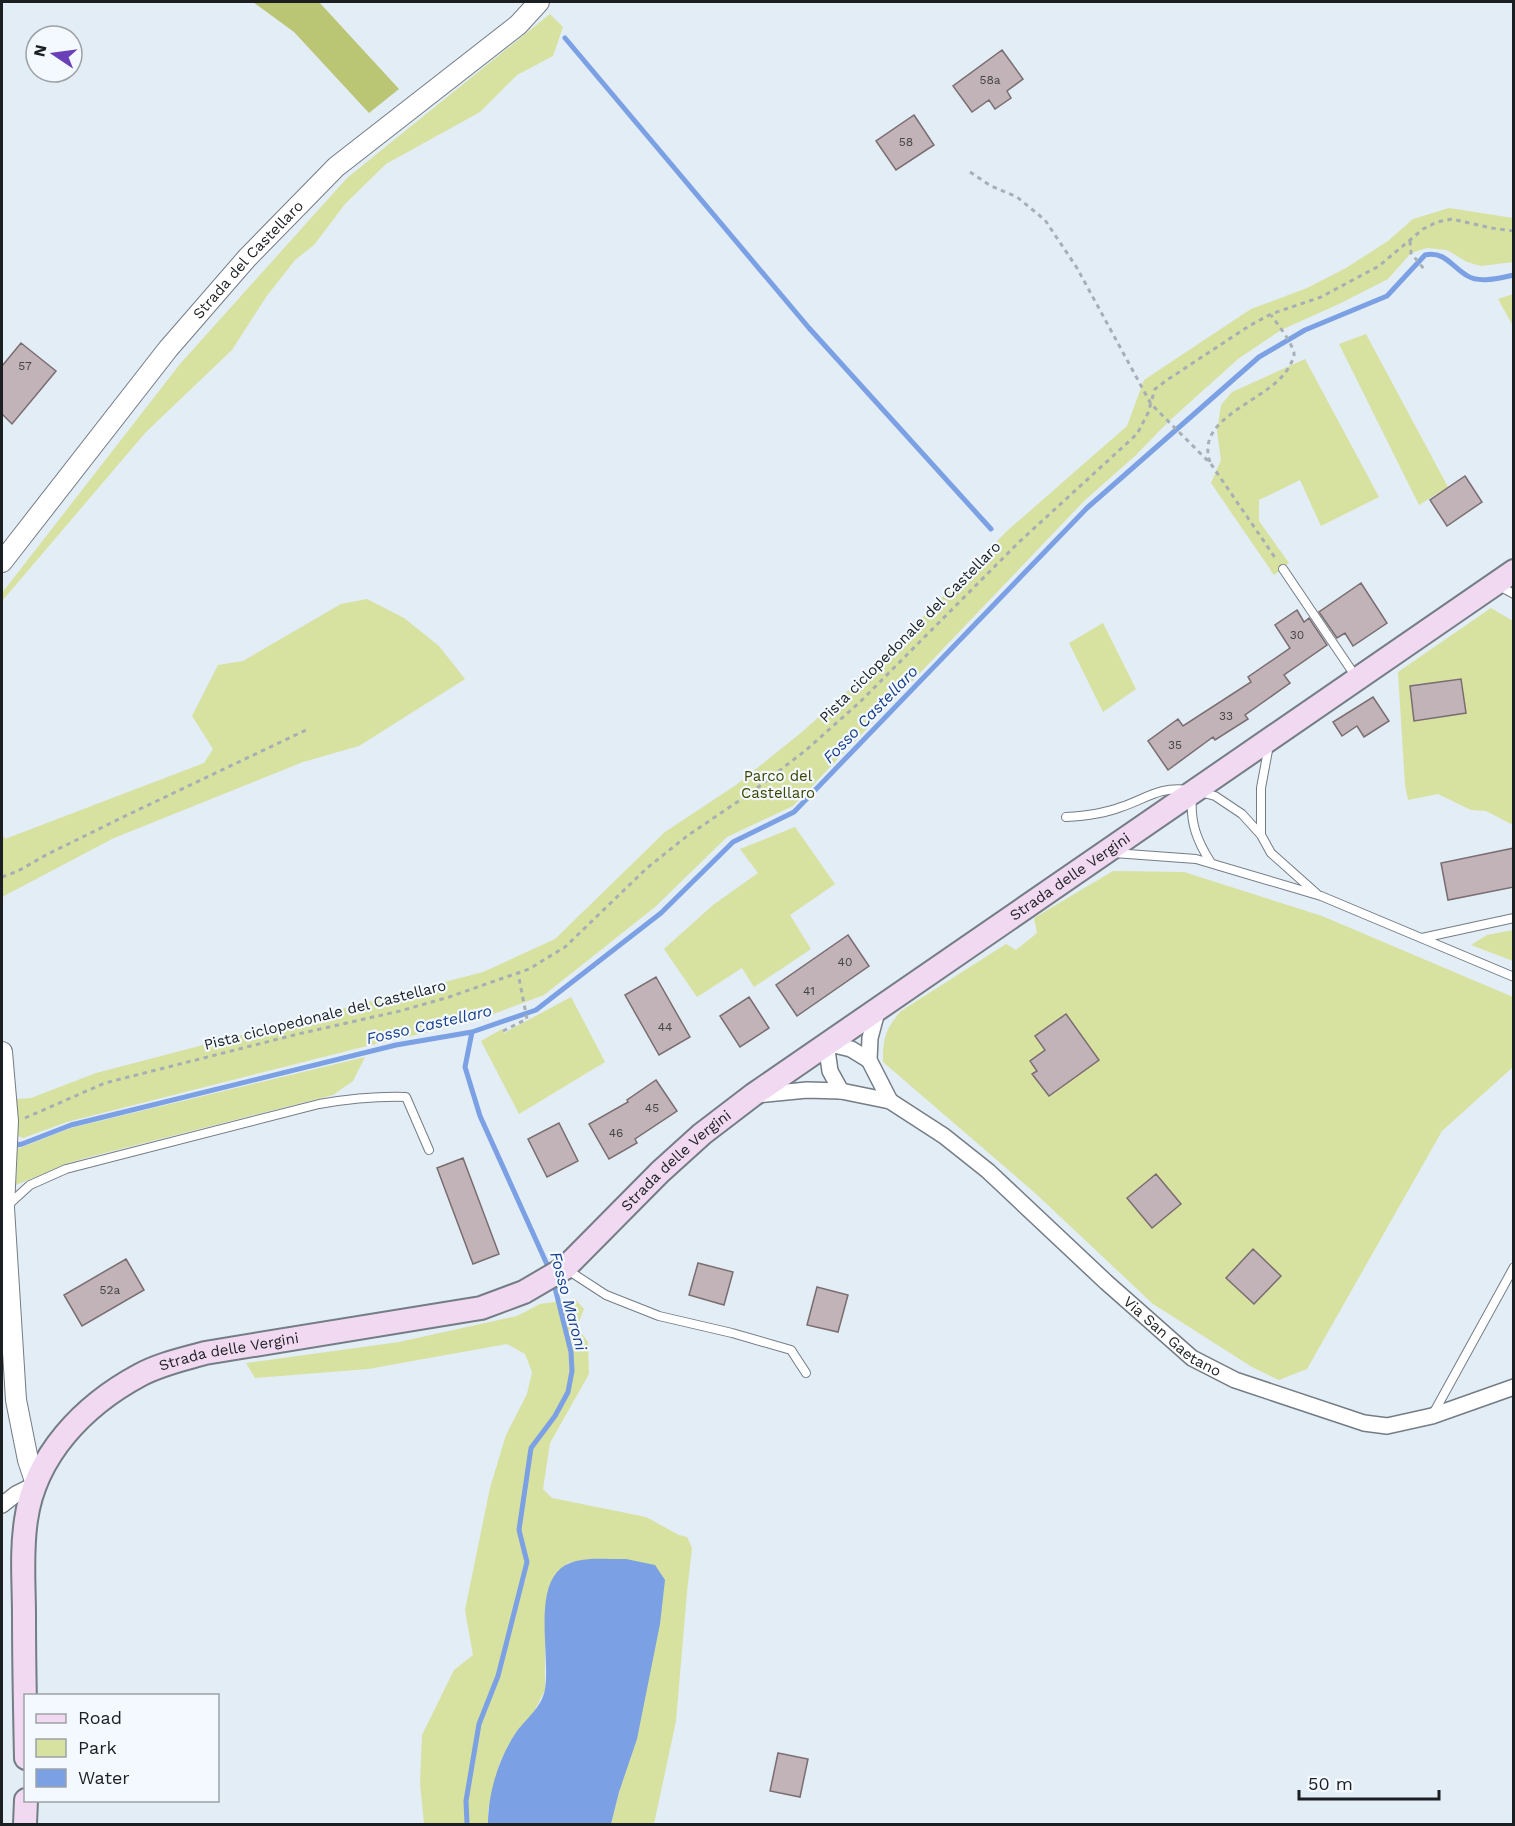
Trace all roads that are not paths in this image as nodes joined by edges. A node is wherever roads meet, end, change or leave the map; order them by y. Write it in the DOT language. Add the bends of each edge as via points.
graph roads {
  1 [pos="539,2"];
  2 [pos="2,562"];
  3 [pos="1283,569"];
  4 [pos="1514,571"];
  5 [pos="1504,589"];
  6 [pos="1357,678"];
  7 [pos="1270,737"];
  8 [pos="1193,790"];
  9 [pos="1066,817"];
  10 [pos="1261,835"];
  11 [pos="1103,852"];
  12 [pos="1211,863"];
  13 [pos="1321,896"];
  14 [pos="1514,918"];
  15 [pos="1420,938"];
  16 [pos="1514,976"];
  17 [pos="878,1008"];
  18 [pos="826,1043"];
  19 [pos="2,1052"];
  20 [pos="869,1060"];
  21 [pos="841,1091"];
  22 [pos="753,1095"];
  23 [pos="890,1101"];
  24 [pos="429,1149"];
  25 [pos="4,1208"];
  26 [pos="1514,1266"];
  27 [pos="565,1268"];
  28 [pos="806,1373"];
  29 [pos="1514,1387"];
  30 [pos="1432,1416"];
  31 [pos="36,1484"];
  32 [pos="2,1505"];
  33 [pos="25,1694"];
  34 [pos="26,1802"];
  35 [pos="25,1824"];
  1 -- 2 [label="street, Strada del Castellaro" via="518,25 336,167 247,258 168,349"];
  3 -- 6 [label="lane"];
  4 -- 5 [label="main road, Strada delle Vergini"];
  5 -- 6 [label="main road, Strada delle Vergini"];
  6 -- 7 [label="main road, Strada delle Vergini"];
  7 -- 8 [label="main road, Strada delle Vergini"];
  7 -- 10 [label="lane" via="1261,788"];
  8 -- 9 [label="lane" via="1164,789 1123,807"];
  8 -- 10 [label="lane" via="1229,804"];
  8 -- 11 [label="main road, Strada delle Vergini"];
  8 -- 12 [label="lane" via="1191,820"];
  10 -- 13 [label="lane" via="1271,853"];
  11 -- 12 [label="lane"];
  11 -- 17 [label="main road, Strada delle Vergini"];
  12 -- 13 [label="lane"];
  13 -- 15 [label="lane"];
  14 -- 15 [label="lane"];
  15 -- 16 [label="lane"];
  17 -- 18 [label="main road, Strada delle Vergini"];
  17 -- 20 [label="street"];
  18 -- 20 [label="street" via="850,1049"];
  18 -- 21 [label="street" via="831,1071"];
  18 -- 22 [label="main road, Strada delle Vergini"];
  19 -- 25 [label="street" via="12,1127 5,1161"];
  20 -- 23 [label="street, Via San Gaetano"];
  21 -- 22 [label="street, Via San Gaetano"];
  21 -- 23 [label="street, Via San Gaetano"];
  22 -- 27 [label="main road, Strada delle Vergini" via="660,1172"];
  23 -- 30 [label="street, Via San Gaetano" via="988,1171 1192,1358 1235,1380 1364,1424 1387,1426"];
  24 -- 25 [label="lane" via="406,1097 350,1099 66,1168 30,1185"];
  25 -- 31 [label="street" via="16,1400 27,1460"];
  26 -- 30 [label="lane"];
  27 -- 28 [label="lane" via="606,1295 659,1316 791,1350"];
  27 -- 31 [label="main road, Strada delle Vergini" via="524,1292 481,1308 205,1353 142,1374 89,1410 69,1430 47,1459"];
  29 -- 30 [label="street, Via San Gaetano"];
  31 -- 32 [label="street"];
  31 -- 33 [label="main road, Strada delle Vergini" via="26,1519 23,1555"];
  34 -- 35 [label="main road"];
}
